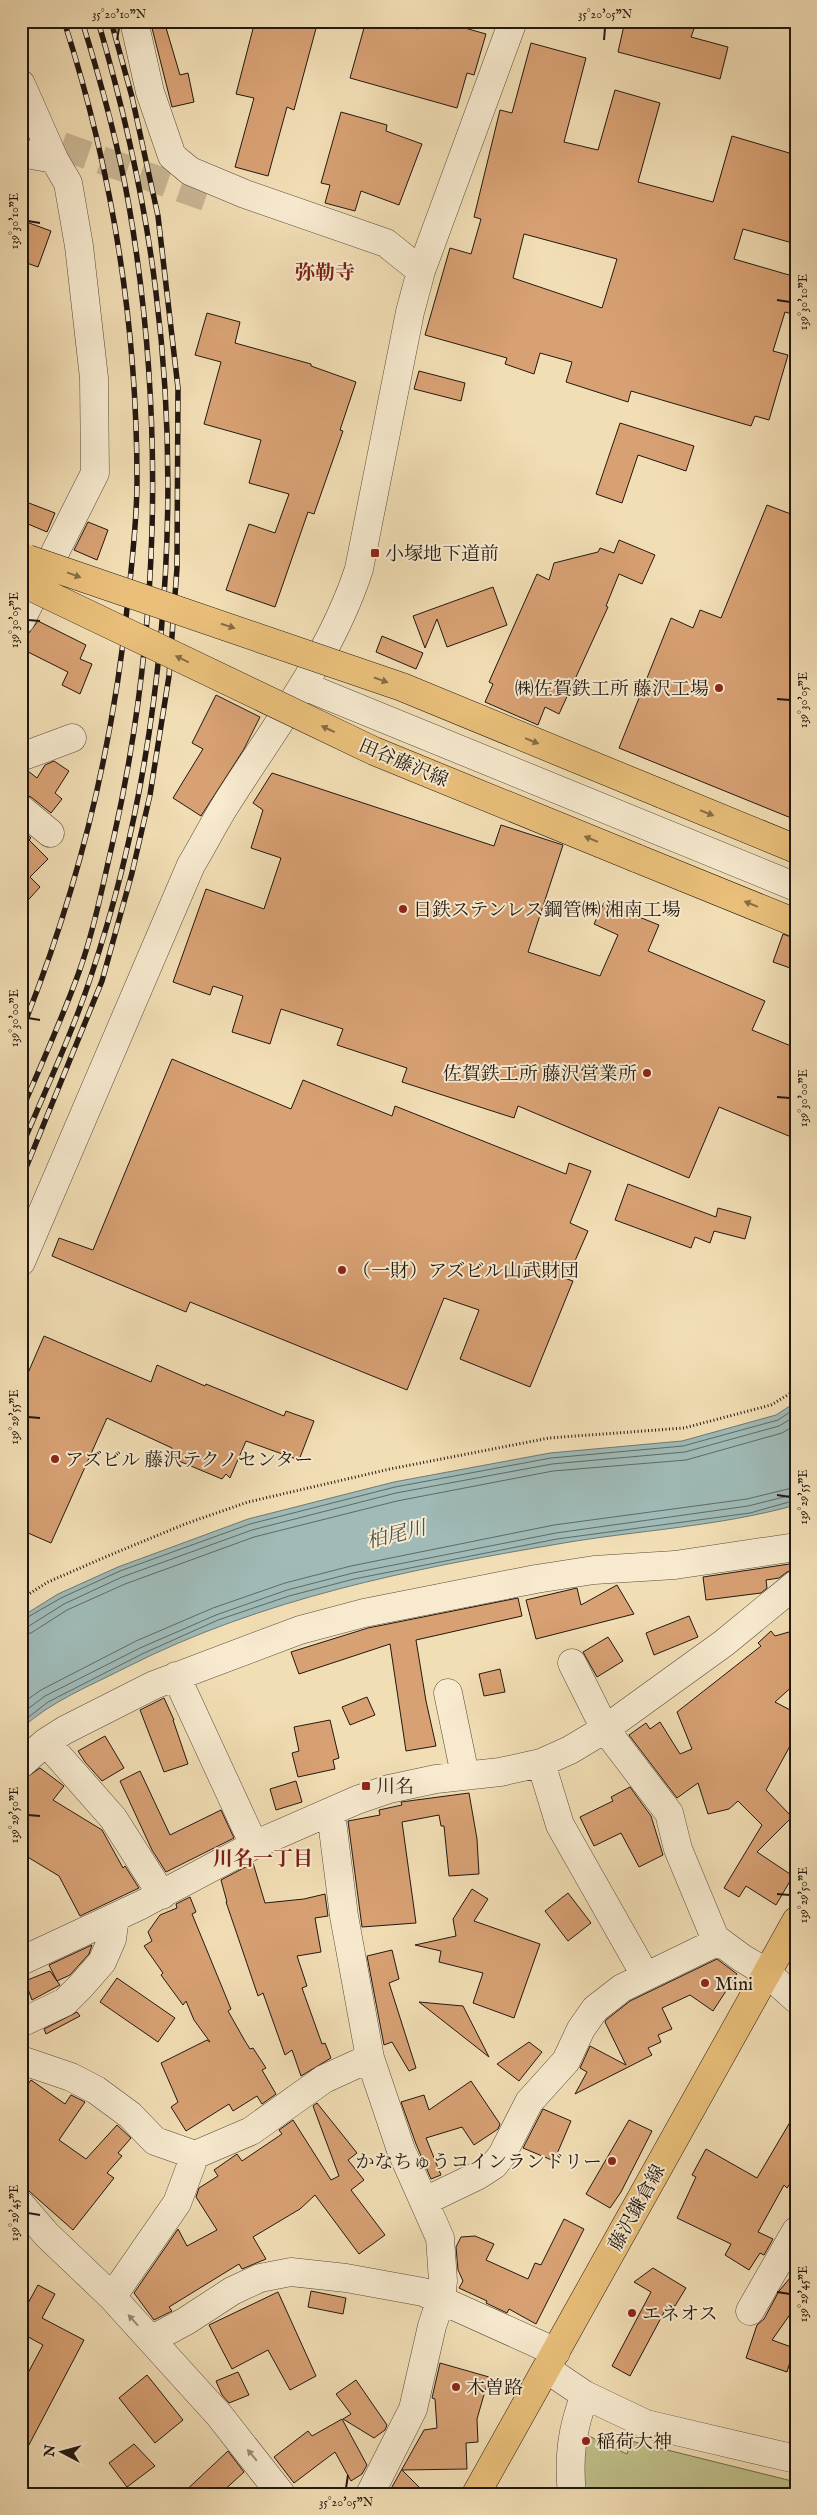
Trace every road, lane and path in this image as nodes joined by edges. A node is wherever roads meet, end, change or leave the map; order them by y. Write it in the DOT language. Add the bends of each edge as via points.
graph roads {
  1 [pos="134,21"];
  2 [pos="513,21"];
  3 [pos="24,96"];
  4 [pos="21,153"];
  5 [pos="54,159"];
  6 [pos="206,197"];
  7 [pos="420,271"];
  8 [pos="21,556"];
  9 [pos="21,582"];
  10 [pos="21,620"];
  11 [pos="304,686"];
  12 [pos="72,738"];
  13 [pos="21,757"];
  14 [pos="21,809"];
  15 [pos="50,833"];
  16 [pos="796,849"];
  17 [pos="796,887"];
  18 [pos="796,923"];
  19 [pos="21,1262"];
  20 [pos="796,1390"];
  21 [pos="796,1547"];
  22 [pos="796,1584"];
  23 [pos="21,1599"];
  24 [pos="572,1663"];
  25 [pos="176,1676"];
  26 [pos="448,1693"];
  27 [pos="605,1730"];
  28 [pos="46,1742"];
  29 [pos="541,1763"];
  30 [pos="21,1764"];
  31 [pos="465,1775"];
  32 [pos="331,1812"];
  33 [pos="254,1845"];
  34 [pos="162,1895"];
  35 [pos="115,1917"];
  36 [pos="796,1921"];
  37 [pos="719,1941"];
  38 [pos="21,1961"];
  39 [pos="767,1974"];
  40 [pos="645,1975"];
  41 [pos="796,1999"];
  42 [pos="21,2023"];
  43 [pos="370,2058"];
  44 [pos="21,2060"];
  45 [pos="195,2155"];
  46 [pos="425,2201"];
  47 [pos="21,2205"];
  48 [pos="796,2231"];
  49 [pos="112,2297"];
  50 [pos="441,2299"];
  51 [pos="750,2311"];
  52 [pos="150,2340"];
  53 [pos="552,2361"];
  54 [pos="585,2395"];
  55 [pos="796,2459"];
  56 [pos="281,2494"];
  57 [pos="370,2494"];
  58 [pos="476,2494"];
  59 [pos="572,2494"];
  1 -- 7 [label="street" via="150,92 172,156 190,171 245,194 386,242"];
  2 -- 7 [label="street"];
  3 -- 5 [label="street"];
  4 -- 5 [label="street"];
  5 -- 10 [label="street" via="68,183 79,246 94,378 95,473"];
  6 -- 7 [label="street"];
  7 -- 11 [label="street" via="360,569 340,620"];
  8 -- 16 [label="main road, one-way, bridge" via="402,687"];
  18 -- 9 [label="main road, 田谷藤沢線, one-way, bridge" via="374,751"];
  11 -- 17 [label="street"];
  11 -- 19 [label="street" via="191,865"];
  12 -- 13 [label="street"];
  14 -- 15 [label="street"];
  20 -- 23 [label="path" via="772,1404 684,1428 549,1438 248,1502 110,1555 48,1582"];
  21 -- 25 [label="street" via="675,1565 594,1570 408,1603 300,1630"];
  22 -- 27 [label="street"];
  24 -- 27 [label="street"];
  25 -- 28 [label="street"];
  25 -- 33 [label="street"];
  26 -- 31 [label="street"];
  27 -- 29 [label="street"];
  27 -- 37 [label="street" via="669,1813 678,1849 709,1925"];
  28 -- 30 [label="street"];
  28 -- 34 [label="street" via="113,1818"];
  29 -- 31 [label="street"];
  29 -- 40 [label="street" via="560,1825"];
  31 -- 32 [label="street" via="389,1789"];
  32 -- 33 [label="street"];
  32 -- 43 [label="street" via="344,1916"];
  33 -- 34 [label="street"];
  34 -- 35 [label="street"];
  35 -- 38 [label="street"];
  35 -- 42 [label="street" via="112,1939 102,1962 81,1986 65,2002"];
  36 -- 39 [label="main road, 藤沢鎌倉線"];
  37 -- 39 [label="street"];
  37 -- 40 [label="street"];
  39 -- 41 [label="street"];
  39 -- 53 [label="main road, 藤沢鎌倉線"];
  40 -- 46 [label="street" via="610,1996 587,2018 566,2061 529,2102 494,2165"];
  43 -- 45 [label="street" via="324,2079 251,2131"];
  43 -- 46 [label="street" via="401,2150"];
  44 -- 45 [label="street" via="71,2077 96,2090 130,2115 155,2141"];
  45 -- 49 [label="street" via="177,2203"];
  46 -- 50 [label="street" via="440,2238"];
  47 -- 49 [label="street"];
  48 -- 51 [label="street"];
  52 -- 49 [label="street, one-way"];
  50 -- 52 [label="street" via="403,2287 346,2278 291,2272 276,2274 232,2291"];
  50 -- 53 [label="street"];
  50 -- 57 [label="street" via="413,2409"];
  56 -- 52 [label="street, one-way" via="219,2415"];
  53 -- 54 [label="street"];
  53 -- 58 [label="main road, 藤沢鎌倉線"];
  54 -- 55 [label="street" via="646,2424"];
  54 -- 59 [label="street" via="574,2423 570,2475"];
}
